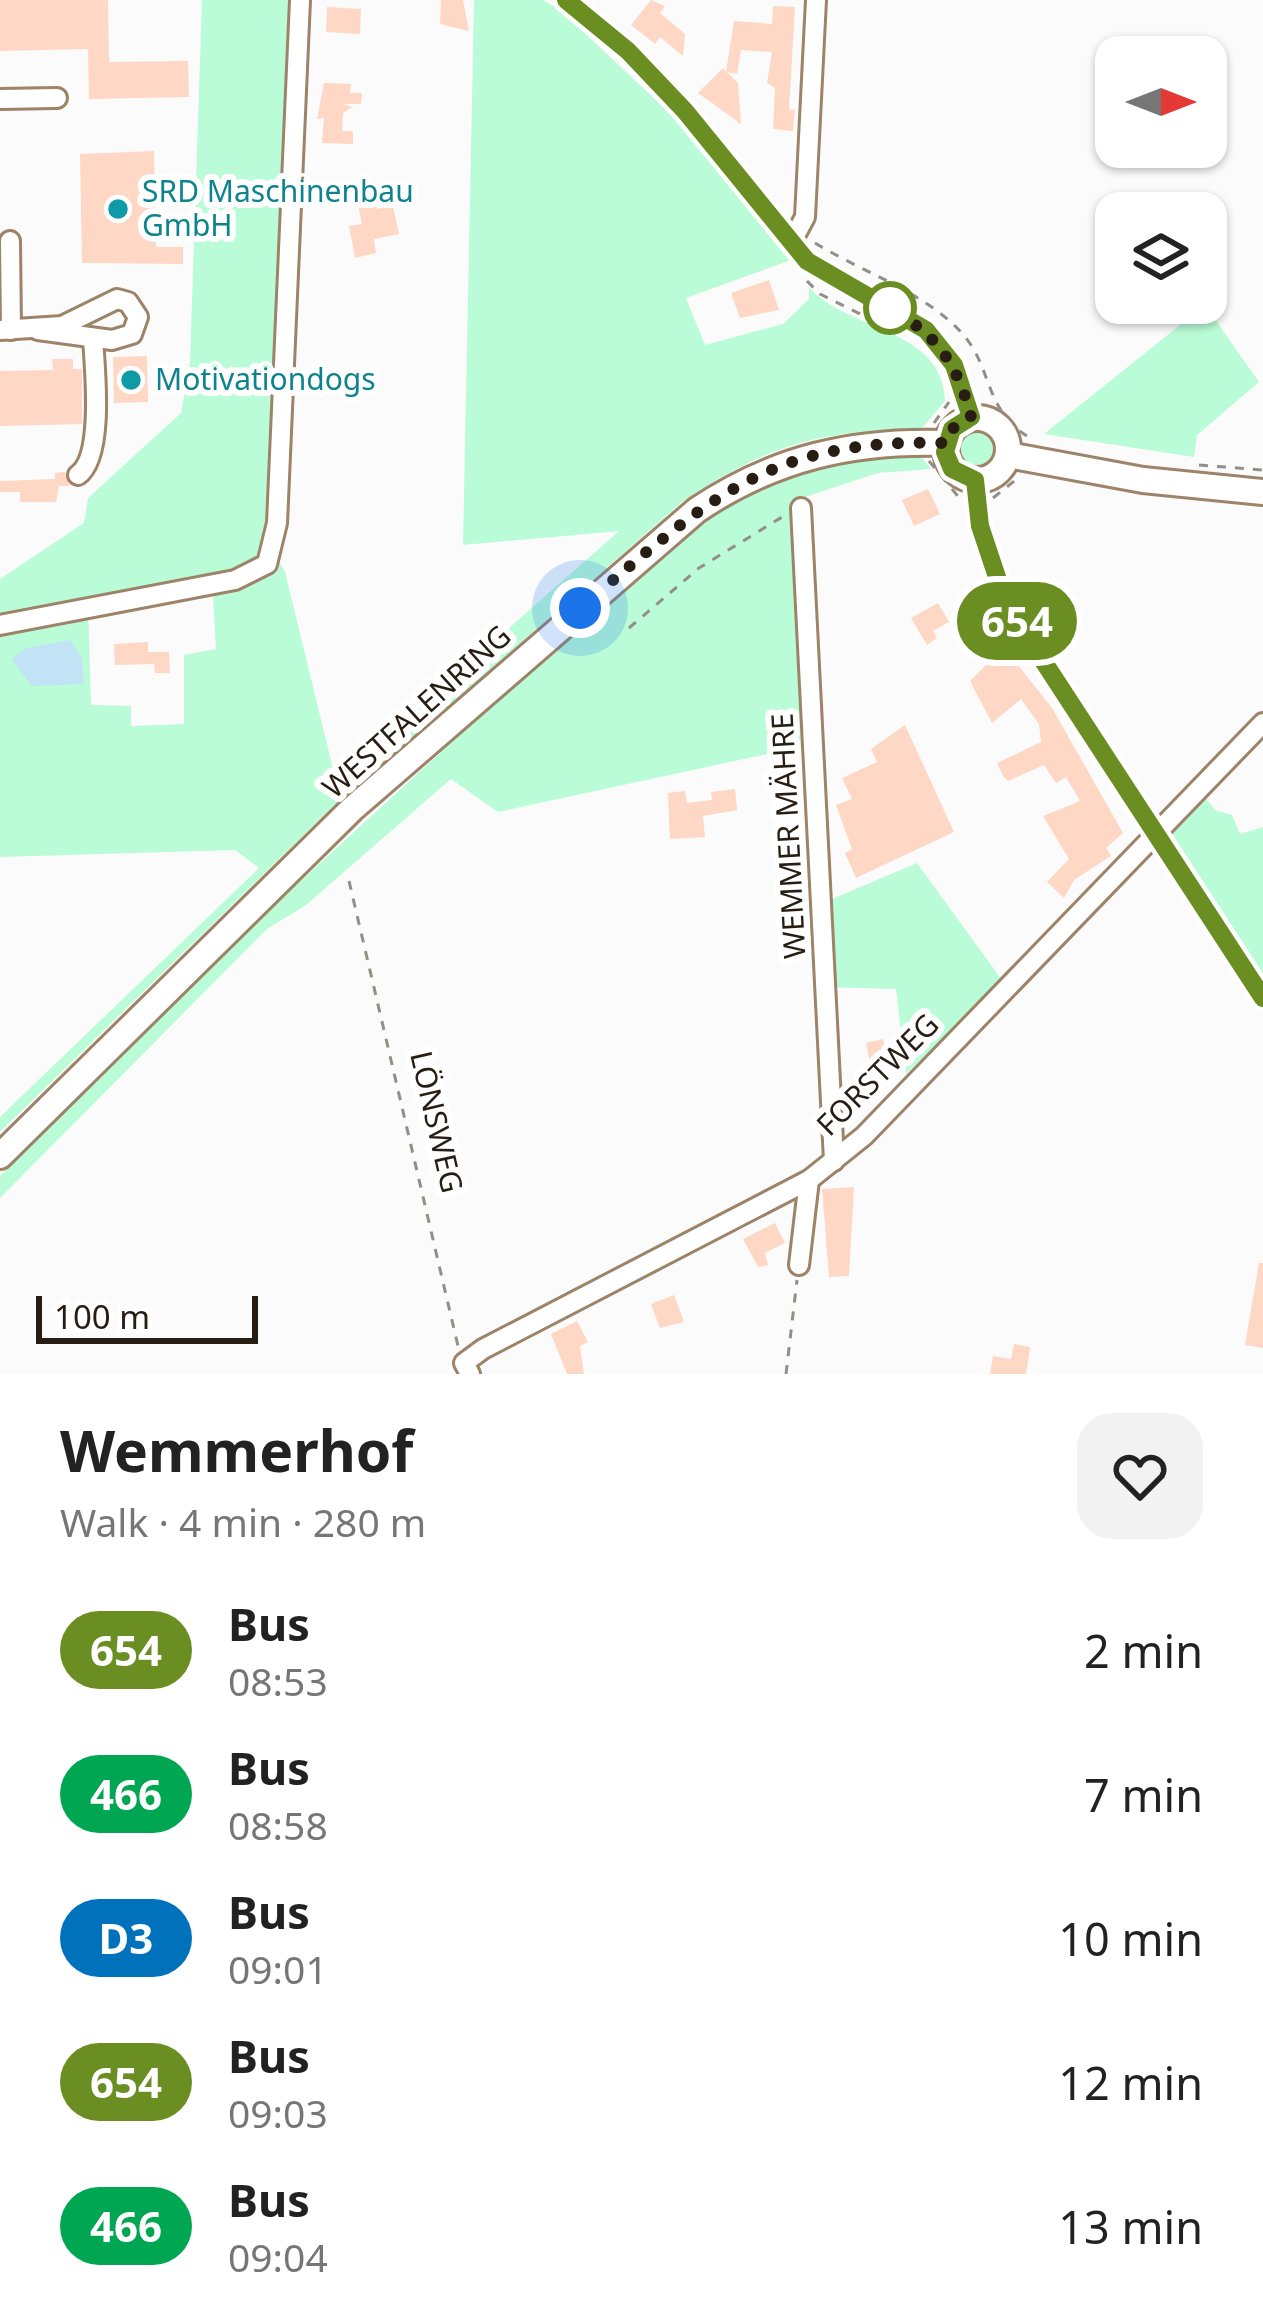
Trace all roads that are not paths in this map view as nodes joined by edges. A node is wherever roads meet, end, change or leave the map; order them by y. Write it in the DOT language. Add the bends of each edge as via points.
graph roads {
  1 [pos="300,0"];
  2 [pos="566,0"];
  3 [pos="816,0"];
  4 [pos="57,98"];
  5 [pos="0,99"];
  6 [pos="10,241"];
  7 [pos="791,243"];
  8 [pos="38,329"];
  9 [pos="6,330"];
  10 [pos="93,338"];
  11 [pos="971,417"];
  12 [pos="946,443"];
  13 [pos="1007,455"];
  14 [pos="78,475"];
  15 [pos="975,480"];
  16 [pos="1263,492"];
  17 [pos="801,508"];
  18 [pos="0,625"];
  19 [pos="1263,723"];
  20 [pos="1156,832"];
  21 [pos="1263,998"];
  22 [pos="0,1156"];
  23 [pos="834,1161"];
  24 [pos="809,1180"];
  25 [pos="799,1265"];
  26 [pos="467,1368"];
  1 -- 18 [label="street" via="277,523 267,564 253,574"];
  2 -- 7 [label="street" via="685,111"];
  3 -- 7 [label="street" via="805,217"];
  4 -- 5 [label="street"];
  6 -- 9 [label="street"];
  7 -- 11 [label="street" via="807,261 926,330 954,365"];
  8 -- 9 [label="street"];
  8 -- 10 [label="street"];
  8 -- 10 [label="street" via="73,323 117,298 136,310 132,334"];
  10 -- 14 [label="street" via="95,418 88,466"];
  11 -- 12 [label="main road"];
  11 -- 13 [label="main road" via="999,426"];
  12 -- 15 [label="main road" via="952,469"];
  12 -- 22 [label="main road, WESTFALENRING" via="864,443 784,463 697,510 352,809"];
  13 -- 15 [label="main road" via="1000,470"];
  13 -- 16 [label="main road"];
  15 -- 20 [label="street" via="980,526 1006,604"];
  17 -- 23 [label="street, WEMMER MÄHRE"];
  19 -- 20 [label="street, FORSTWEG"];
  20 -- 21 [label="street"];
  20 -- 23 [label="street, FORSTWEG"];
  23 -- 24 [label="street, FORSTWEG"];
  24 -- 25 [label="street"];
  24 -- 26 [label="street, FORSTWEG"];
}
